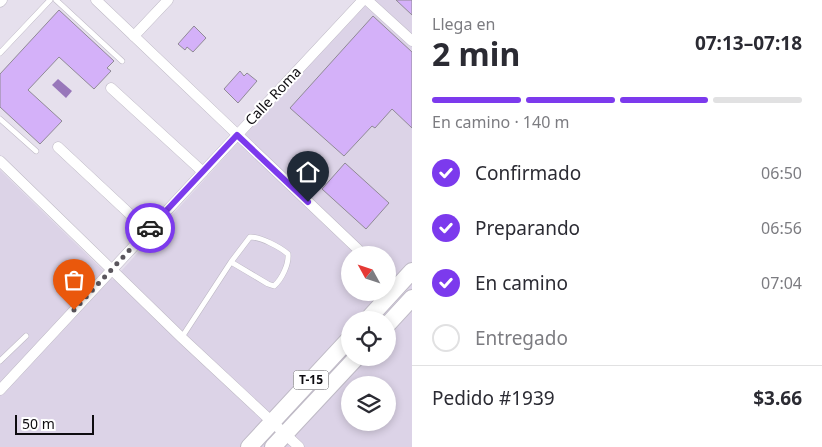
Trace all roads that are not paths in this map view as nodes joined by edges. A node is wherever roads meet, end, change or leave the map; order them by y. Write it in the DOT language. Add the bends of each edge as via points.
graph roads {
  1 [pos="50,0"];
  2 [pos="56,0"];
  3 [pos="96,0"];
  4 [pos="168,0"];
  5 [pos="363,0"];
  6 [pos="367,0"];
  7 [pos="134,36"];
  8 [pos="412,41"];
  9 [pos="0,53"];
  10 [pos="122,62"];
  11 [pos="111,88"];
  12 [pos="0,119"];
  13 [pos="237,135"];
  14 [pos="58,147"];
  15 [pos="36,151"];
  16 [pos="0,161"];
  17 [pos="203,172"];
  18 [pos="148,231"];
  19 [pos="354,246"];
  20 [pos="231,262"];
  21 [pos="112,270"];
  22 [pos="412,271"];
  23 [pos="396,280"];
  24 [pos="412,298"];
  25 [pos="396,315"];
  26 [pos="26,336"];
  27 [pos="182,338"];
  28 [pos="341,348"];
  29 [pos="0,361"];
  30 [pos="349,366"];
  31 [pos="0,390"];
  32 [pos="272,422"];
  33 [pos="285,434"];
  34 [pos="249,447"];
  35 [pos="273,447"];
  36 [pos="299,447"];
  1 -- 9 [label="lane"];
  2 -- 10 [label="lane"];
  3 -- 7 [label="street"];
  4 -- 7 [label="street"];
  5 -- 13 [label="street, Calle Roma"];
  6 -- 8 [label="street"];
  7 -- 13 [label="street"];
  11 -- 17 [label="street"];
  12 -- 15 [label="lane"];
  13 -- 17 [label="street, Calle Roma"];
  13 -- 19 [label="street"];
  14 -- 18 [label="street"];
  16 -- 21 [label="street"];
  17 -- 18 [label="street, Calle Roma"];
  18 -- 21 [label="street, Calle Roma"];
  20 -- 20 [label="lane" via="250,237 283,250 289,261 274,286"];
  20 -- 27 [label="lane"];
  21 -- 27 [label="street"];
  21 -- 31 [label="street, Calle Roma"];
  22 -- 23 [label="main road"];
  24 -- 25 [label="main road"];
  26 -- 29 [label="lane"];
  27 -- 32 [label="street"];
  28 -- 32 [label="main road, T-15"];
  30 -- 33 [label="main road, T-15"];
  32 -- 33 [label="street"];
  32 -- 34 [label="main road, T-15"];
  33 -- 35 [label="main road, T-15"];
  33 -- 36 [label="street"];
}
